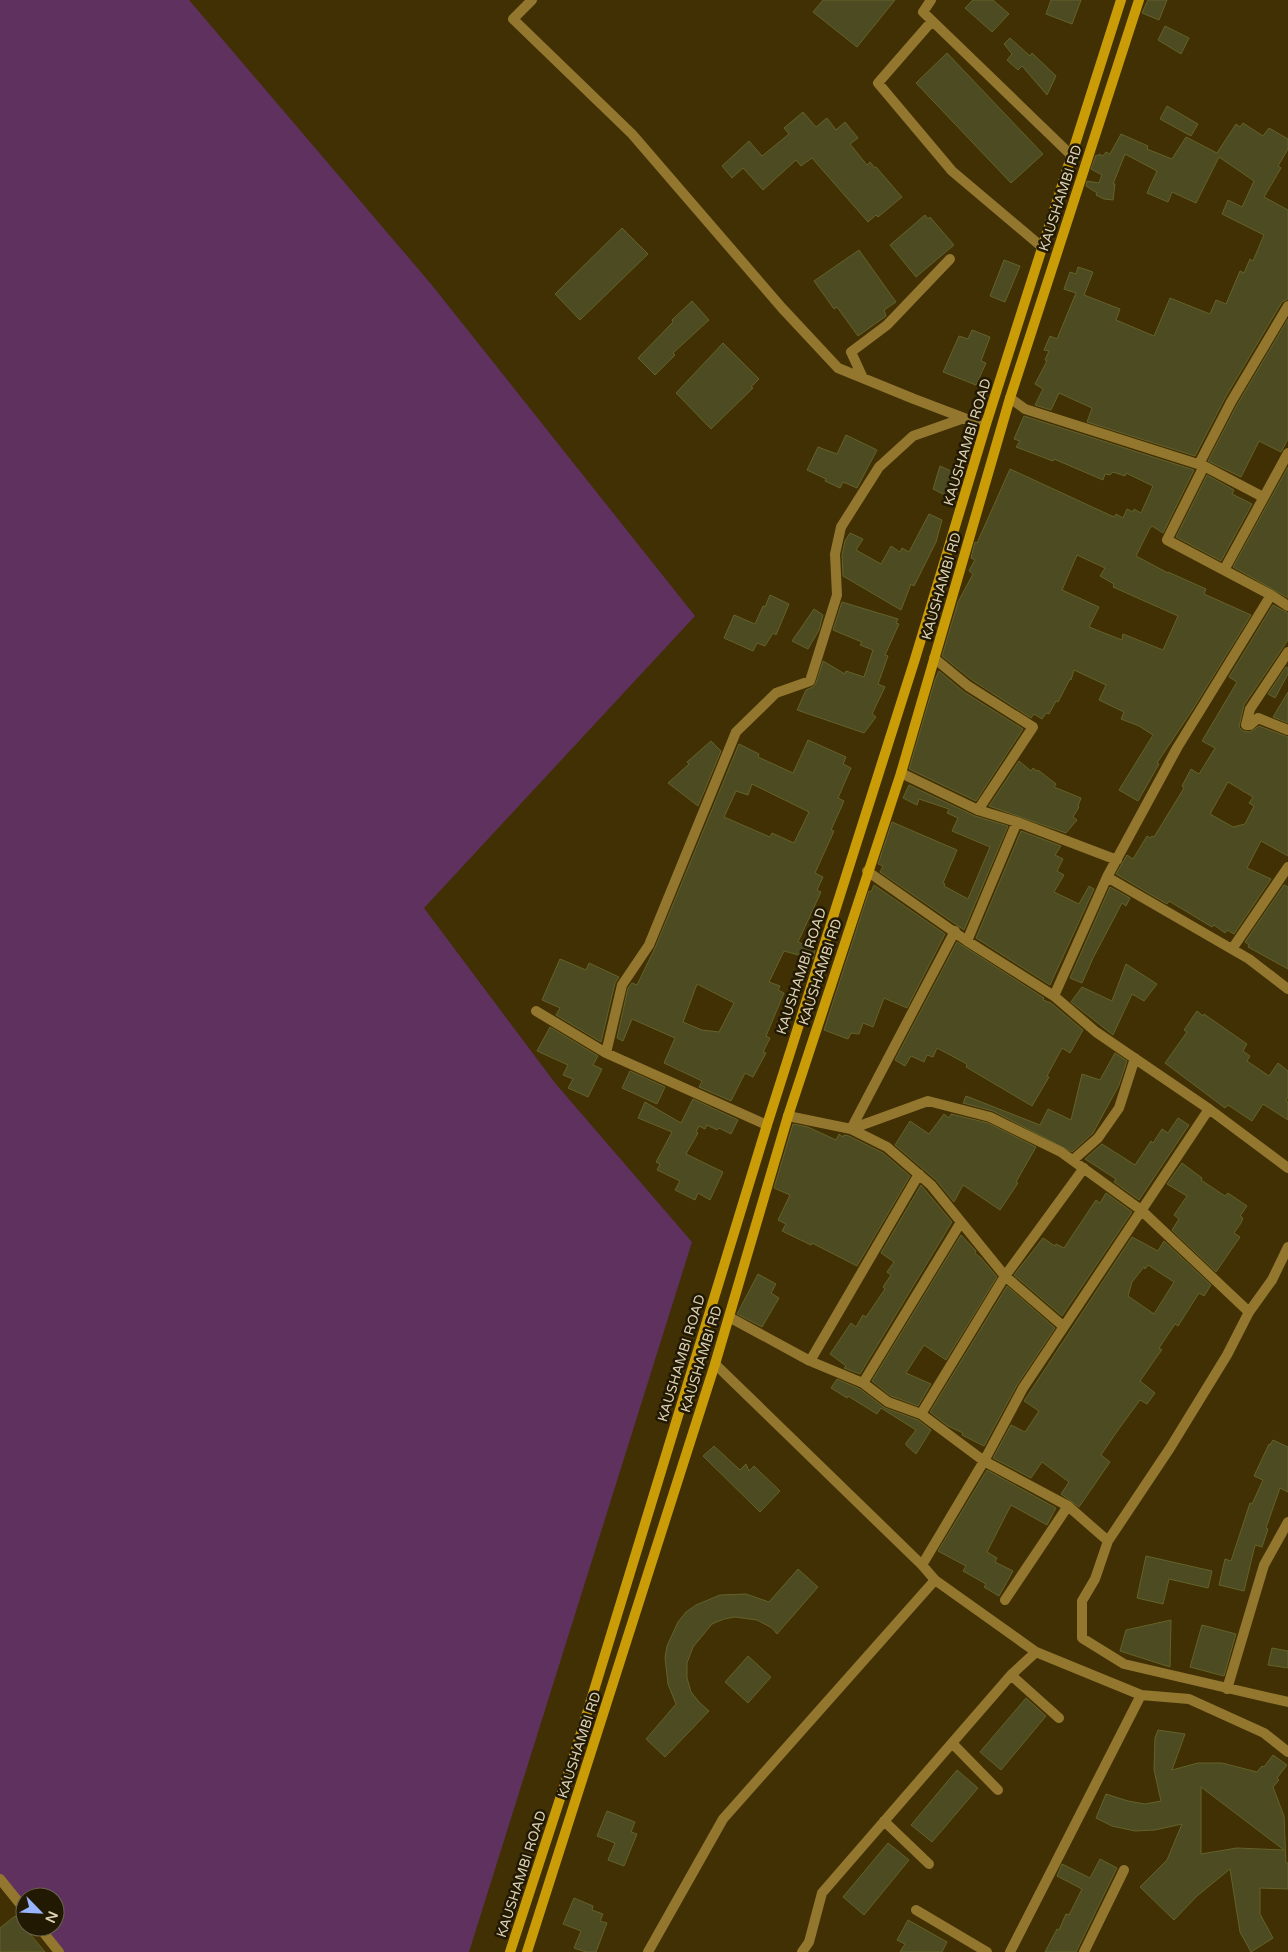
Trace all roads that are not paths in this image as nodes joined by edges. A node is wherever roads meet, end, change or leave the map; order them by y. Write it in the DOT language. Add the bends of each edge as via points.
graph roads {
  1 [pos="532,0"];
  2 [pos="931,0"];
  3 [pos="1121,0"];
  4 [pos="1139,0"];
  5 [pos="932,21"];
  6 [pos="1071,155"];
  7 [pos="1042,247"];
  8 [pos="950,259"];
  9 [pos="1288,306"];
  10 [pos="863,378"];
  11 [pos="1010,398"];
  12 [pos="964,418"];
  13 [pos="986,424"];
  14 [pos="1288,453"];
  15 [pos="1204,466"];
  16 [pos="1263,497"];
  17 [pos="1224,570"];
  18 [pos="1271,595"];
  19 [pos="1288,606"];
  20 [pos="1288,652"];
  21 [pos="934,658"];
  22 [pos="1288,730"];
  23 [pos="901,773"];
  24 [pos="978,810"];
  25 [pos="1017,822"];
  26 [pos="1117,860"];
  27 [pos="1288,867"];
  28 [pos="867,871"];
  29 [pos="1107,878"];
  30 [pos="954,932"];
  31 [pos="967,941"];
  32 [pos="1232,950"];
  33 [pos="1288,989"];
  34 [pos="1054,996"];
  35 [pos="536,1011"];
  36 [pos="606,1053"];
  37 [pos="1135,1058"];
  38 [pos="1209,1109"];
  39 [pos="788,1116"];
  40 [pos="767,1125"];
  41 [pos="851,1129"];
  42 [pos="1073,1160"];
  43 [pos="1084,1168"];
  44 [pos="1288,1168"];
  45 [pos="919,1174"];
  46 [pos="1141,1210"];
  47 [pos="961,1222"];
  48 [pos="1288,1247"];
  49 [pos="1005,1276"];
  50 [pos="1249,1312"];
  51 [pos="729,1317"];
  52 [pos="1063,1326"];
  53 [pos="810,1361"];
  54 [pos="715,1364"];
  55 [pos="863,1383"];
  56 [pos="921,1414"];
  57 [pos="984,1461"];
  58 [pos="1068,1506"];
  59 [pos="1288,1522"];
  60 [pos="1108,1542"];
  61 [pos="922,1565"];
  62 [pos="935,1580"];
  63 [pos="1005,1600"];
  64 [pos="1036,1652"];
  65 [pos="1011,1675"];
  66 [pos="1227,1689"];
  67 [pos="1142,1695"];
  68 [pos="1288,1702"];
  69 [pos="1059,1718"];
  70 [pos="952,1744"];
  71 [pos="1288,1752"];
  72 [pos="998,1790"];
  73 [pos="884,1821"];
  74 [pos="929,1864"];
  75 [pos="1124,1870"];
  76 [pos="0,1879"];
  77 [pos="15,1898"];
  78 [pos="916,1910"];
  79 [pos="47,1937"];
  80 [pos="59,1952"];
  81 [pos="510,1952"];
  82 [pos="527,1952"];
  83 [pos="648,1952"];
  84 [pos="802,1952"];
  85 [pos="988,1952"];
  86 [pos="1010,1952"];
  87 [pos="1084,1952"];
  1 -- 10 [label="street" via="513,19 632,134 838,368"];
  2 -- 5 [label="street" via="923,12"];
  3 -- 6 [label="main road, KAUSHAMBI ROAD"];
  4 -- 11 [label="main road, KAUSHAMBI RD"];
  5 -- 6 [label="street"];
  5 -- 7 [label="street" via="878,83 952,171"];
  6 -- 7 [label="main road, KAUSHAMBI ROAD"];
  7 -- 13 [label="main road, KAUSHAMBI ROAD"];
  8 -- 10 [label="street" via="887,325 851,352"];
  9 -- 15 [label="street" via="1231,402 1199,464"];
  10 -- 12 [label="street"];
  11 -- 15 [label="street" via="1025,409"];
  11 -- 21 [label="main road, KAUSHAMBI RD"];
  12 -- 13 [label="street"];
  12 -- 36 [label="street" via="906,442 879,467 841,527 834,554 837,594 810,681 776,693 736,732 649,945 622,985"];
  13 -- 40 [label="main road, KAUSHAMBI ROAD"];
  14 -- 16 [label="street"];
  15 -- 16 [label="street"];
  15 -- 17 [label="street" via="1167,540"];
  16 -- 17 [label="street"];
  17 -- 18 [label="street"];
  18 -- 19 [label="street"];
  18 -- 26 [label="street" via="1177,748"];
  20 -- 22 [label="street" via="1250,710 1246,725 1258,718"];
  21 -- 23 [label="main road, KAUSHAMBI RD"];
  21 -- 24 [label="street" via="968,686 1034,727"];
  23 -- 24 [label="street"];
  23 -- 28 [label="main road, KAUSHAMBI RD"];
  24 -- 25 [label="street"];
  25 -- 26 [label="street"];
  25 -- 31 [label="street"];
  26 -- 29 [label="street"];
  27 -- 32 [label="street"];
  28 -- 30 [label="street"];
  28 -- 39 [label="main road, KAUSHAMBI RD"];
  29 -- 32 [label="street"];
  29 -- 34 [label="street"];
  30 -- 31 [label="street"];
  30 -- 41 [label="street"];
  31 -- 34 [label="street"];
  32 -- 33 [label="street"];
  34 -- 37 [label="street" via="1096,1032"];
  35 -- 36 [label="street"];
  36 -- 40 [label="street"];
  37 -- 38 [label="street"];
  37 -- 42 [label="street" via="1119,1108 1098,1138"];
  38 -- 44 [label="street"];
  38 -- 46 [label="street"];
  39 -- 41 [label="street"];
  39 -- 51 [label="main road, KAUSHAMBI RD"];
  40 -- 81 [label="main road, KAUSHAMBI ROAD" via="573,1759"];
  41 -- 42 [label="street" via="928,1101 990,1118"];
  41 -- 45 [label="street" via="887,1147"];
  42 -- 43 [label="street"];
  43 -- 46 [label="street"];
  43 -- 49 [label="street"];
  45 -- 47 [label="street"];
  45 -- 53 [label="street"];
  46 -- 50 [label="street"];
  46 -- 52 [label="street"];
  47 -- 49 [label="street"];
  47 -- 55 [label="street"];
  48 -- 50 [label="street" via="1272,1280"];
  49 -- 52 [label="street"];
  49 -- 56 [label="street"];
  50 -- 60 [label="street" via="1227,1355 1170,1448"];
  51 -- 53 [label="street"];
  51 -- 54 [label="main road, KAUSHAMBI RD"];
  52 -- 57 [label="street" via="1023,1388"];
  53 -- 55 [label="street"];
  54 -- 61 [label="street"];
  54 -- 82 [label="main road, KAUSHAMBI RD"];
  55 -- 56 [label="street" via="888,1402"];
  56 -- 57 [label="street"];
  57 -- 58 [label="street"];
  57 -- 61 [label="street"];
  58 -- 60 [label="street"];
  58 -- 63 [label="street"];
  59 -- 66 [label="street" via="1264,1565"];
  60 -- 66 [label="street" via="1095,1579 1082,1601 1082,1638 1124,1664"];
  61 -- 62 [label="street"];
  62 -- 64 [label="street"];
  62 -- 83 [label="street" via="723,1819"];
  64 -- 65 [label="street"];
  64 -- 67 [label="street"];
  65 -- 69 [label="street"];
  65 -- 70 [label="street"];
  66 -- 68 [label="street"];
  67 -- 71 [label="street" via="1189,1699 1264,1733"];
  67 -- 86 [label="street"];
  70 -- 72 [label="street"];
  70 -- 73 [label="street"];
  73 -- 74 [label="street"];
  73 -- 84 [label="street" via="822,1893 809,1942"];
  75 -- 87 [label="street"];
  76 -- 77 [label="street"];
  78 -- 85 [label="street"];
  79 -- 80 [label="street"];
}
